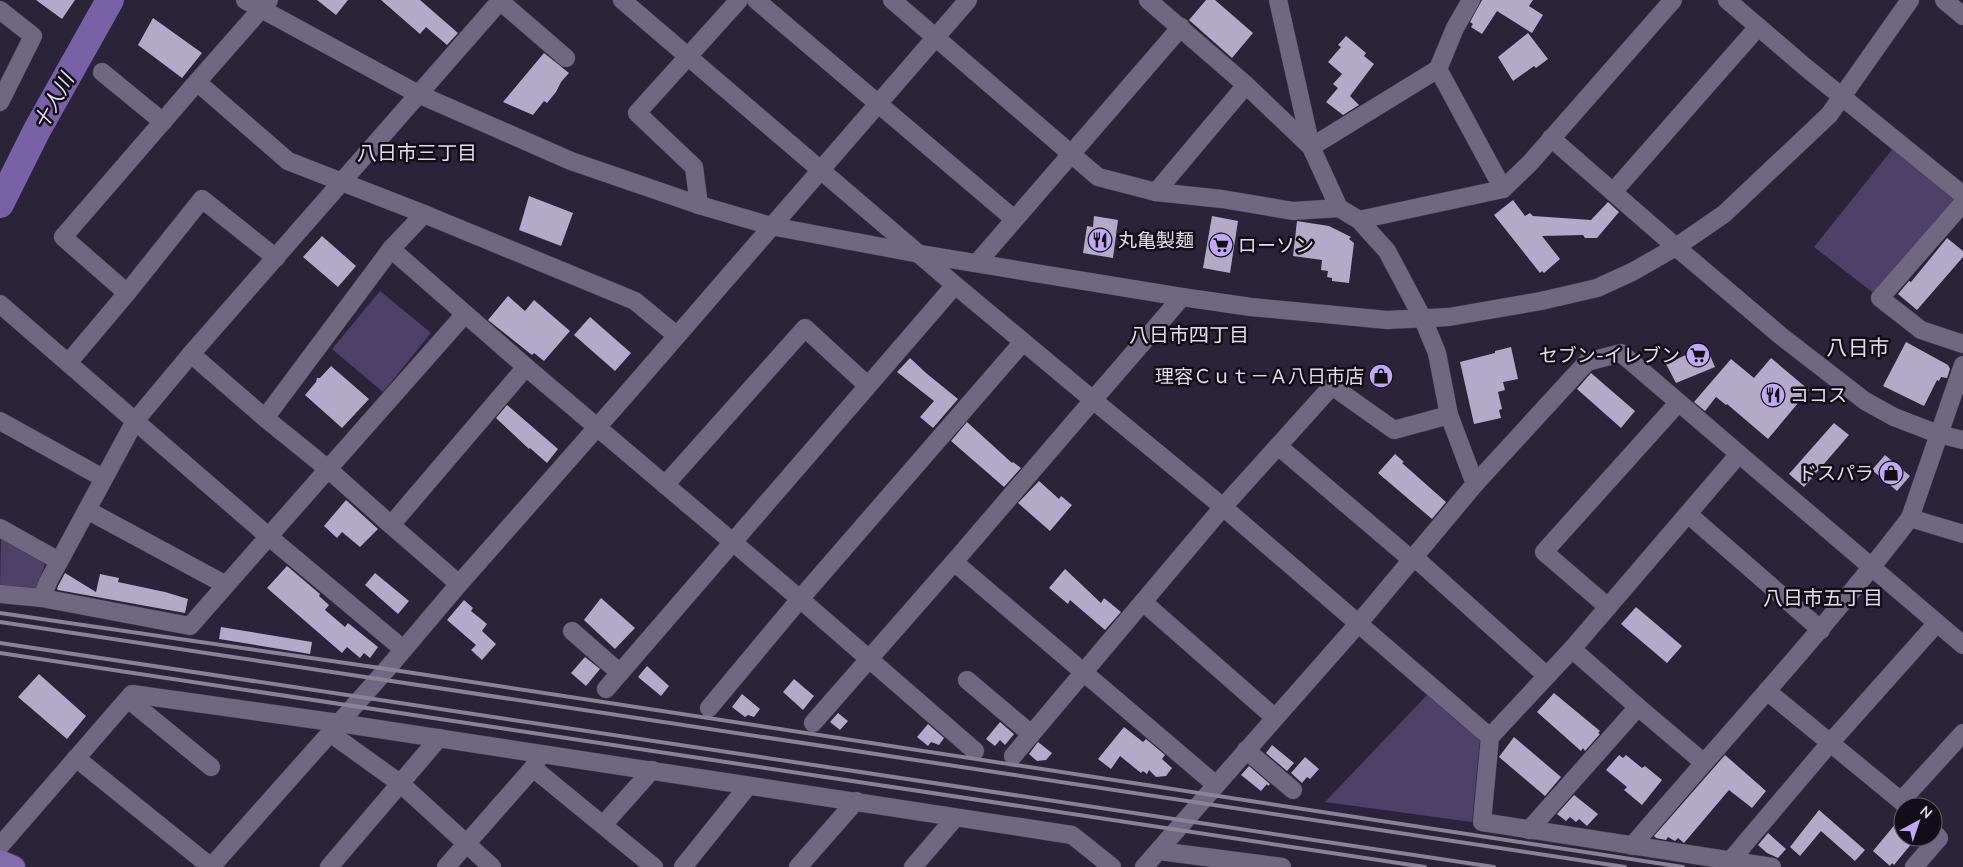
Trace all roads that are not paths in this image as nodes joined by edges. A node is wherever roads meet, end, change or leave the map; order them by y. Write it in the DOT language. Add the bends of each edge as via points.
graph roads {
  1 [pos="245,0"];
  2 [pos="622,0"];
  3 [pos="739,0"];
  4 [pos="756,0"];
  5 [pos="892,0"];
  6 [pos="968,0"];
  7 [pos="1148,0"];
  8 [pos="1278,0"];
  9 [pos="1471,0"];
  10 [pos="1673,0"];
  11 [pos="1727,0"];
  12 [pos="1910,0"];
  13 [pos="1944,0"];
  14 [pos="495,2"];
  15 [pos="264,5"];
  16 [pos="0,10"];
  17 [pos="1963,16"];
  18 [pos="1181,27"];
  19 [pos="1758,27"];
  20 [pos="936,38"];
  21 [pos="688,57"];
  22 [pos="566,58"];
  23 [pos="1438,69"];
  24 [pos="102,72"];
  25 [pos="197,82"];
  26 [pos="1246,85"];
  27 [pos="418,94"];
  28 [pos="1842,97"];
  29 [pos="0,102"];
  30 [pos="878,104"];
  31 [pos="163,122"];
  32 [pos="1551,138"];
  33 [pos="1311,147"];
  34 [pos="1072,154"];
  35 [pos="820,170"];
  36 [pos="343,182"];
  37 [pos="1503,189"];
  38 [pos="1156,192"];
  39 [pos="1613,192"];
  40 [pos="1963,195"];
  41 [pos="1963,203"];
  42 [pos="699,205"];
  43 [pos="1339,208"];
  44 [pos="424,214"];
  45 [pos="1014,219"];
  46 [pos="1359,220"];
  47 [pos="771,226"];
  48 [pos="1676,247"];
  49 [pos="390,249"];
  50 [pos="920,254"];
  51 [pos="276,258"];
  52 [pos="977,263"];
  53 [pos="955,285"];
  54 [pos="127,293"];
  55 [pos="1182,297"];
  56 [pos="0,304"];
  57 [pos="466,314"];
  58 [pos="1423,319"];
  59 [pos="676,336"];
  60 [pos="1023,342"];
  61 [pos="1963,344"];
  62 [pos="191,354"];
  63 [pos="68,364"];
  64 [pos="1963,365"];
  65 [pos="526,367"];
  66 [pos="867,385"];
  67 [pos="1093,400"];
  68 [pos="1678,402"];
  69 [pos="1450,415"];
  70 [pos="264,418"];
  71 [pos="0,421"];
  72 [pos="135,421"];
  73 [pos="597,426"];
  74 [pos="1938,434"];
  75 [pos="1963,440"];
  76 [pos="1278,446"];
  77 [pos="1739,454"];
  78 [pos="328,469"];
  79 [pos="103,478"];
  80 [pos="1475,484"];
  81 [pos="666,485"];
  82 [pos="1223,507"];
  83 [pos="87,510"];
  84 [pos="1688,514"];
  85 [pos="1910,518"];
  86 [pos="391,525"];
  87 [pos="0,528"];
  88 [pos="1963,534"];
  89 [pos="268,536"];
  90 [pos="733,541"];
  91 [pos="1413,559"];
  92 [pos="59,561"];
  93 [pos="954,562"];
  94 [pos="1872,568"];
  95 [pos="459,584"];
  96 [pos="226,585"];
  97 [pos="0,594"];
  98 [pos="42,598"];
  99 [pos="800,599"];
  100 [pos="1143,602"];
  101 [pos="1608,607"];
  102 [pos="1937,623"];
  103 [pos="1358,624"];
  104 [pos="1821,630"];
  105 [pos="572,631"];
  106 [pos="1963,645"];
  107 [pos="1572,649"];
  108 [pos="403,650"];
  109 [pos="869,658"];
  110 [pos="620,673"];
  111 [pos="1083,673"];
  112 [pos="1547,676"];
  113 [pos="967,680"];
  114 [pos="606,689"];
  115 [pos="1767,691"];
  116 [pos="128,699"];
  117 [pos="1638,707"];
  118 [pos="709,708"];
  119 [pos="1274,717"];
  120 [pos="813,723"];
  121 [pos="334,728"];
  122 [pos="1031,734"];
  123 [pos="1490,737"];
  124 [pos="1962,737"];
  125 [pos="439,738"];
  126 [pos="1830,743"];
  127 [pos="1246,750"];
  128 [pos="975,751"];
  129 [pos="1013,756"];
  130 [pos="76,758"];
  131 [pos="537,761"];
  132 [pos="1703,762"];
  133 [pos="210,767"];
  134 [pos="652,770"];
  135 [pos="401,784"];
  136 [pos="1216,785"];
  137 [pos="748,786"];
  138 [pos="1294,790"];
  139 [pos="1896,797"];
  140 [pos="1910,797"];
  141 [pos="856,802"];
  142 [pos="956,818"];
  143 [pos="603,825"];
  144 [pos="1529,830"];
  145 [pos="466,844"];
  146 [pos="0,846"];
  147 [pos="1632,846"];
  148 [pos="1931,847"];
  149 [pos="1159,851"];
  150 [pos="0,861"];
  151 [pos="1730,861"];
  152 [pos="14,867"];
  153 [pos="211,867"];
  154 [pos="329,867"];
  155 [pos="446,867"];
  156 [pos="492,867"];
  157 [pos="654,867"];
  158 [pos="683,867"];
  159 [pos="798,867"];
  160 [pos="913,867"];
  161 [pos="1112,867"];
  162 [pos="1144,867"];
  163 [pos="1282,867"];
  164 [pos="1772,867"];
  165 [pos="1914,867"];
  1 -- 15 [label="street"];
  2 -- 21 [label="street"];
  3 -- 21 [label="street"];
  4 -- 30 [label="street"];
  5 -- 20 [label="street"];
  6 -- 20 [label="street"];
  7 -- 18 [label="street"];
  8 -- 33 [label="street"];
  9 -- 23 [label="street"];
  10 -- 32 [label="street"];
  11 -- 19 [label="street"];
  12 -- 28 [label="street"];
  13 -- 17 [label="street"];
  14 -- 22 [label="street"];
  14 -- 27 [label="street"];
  15 -- 25 [label="street"];
  15 -- 27 [label="street"];
  16 -- 29 [label="street" via="33,36"];
  18 -- 26 [label="street"];
  18 -- 34 [label="street"];
  19 -- 28 [label="street"];
  19 -- 39 [label="street"];
  20 -- 30 [label="street"];
  20 -- 34 [label="street"];
  21 -- 35 [label="street"];
  21 -- 42 [label="street" via="637,113 694,167"];
  23 -- 33 [label="street"];
  23 -- 37 [label="street"];
  24 -- 31 [label="street"];
  25 -- 31 [label="street"];
  25 -- 36 [label="street" via="288,161"];
  26 -- 33 [label="street"];
  26 -- 38 [label="street"];
  27 -- 36 [label="street"];
  27 -- 42 [label="street" via="571,161"];
  28 -- 40 [label="street"];
  28 -- 48 [label="street" via="1804,139 1724,214"];
  30 -- 35 [label="street"];
  30 -- 45 [label="street"];
  31 -- 54 [label="street" via="63,237"];
  32 -- 37 [label="street"];
  32 -- 39 [label="street"];
  33 -- 43 [label="street"];
  34 -- 38 [label="street" via="1098,177"];
  34 -- 45 [label="street"];
  35 -- 47 [label="street"];
  35 -- 50 [label="street"];
  36 -- 44 [label="street"];
  36 -- 51 [label="street"];
  37 -- 46 [label="street"];
  38 -- 43 [label="street" via="1293,210"];
  39 -- 48 [label="street"];
  41 -- 61 [label="street" via="1880,298 1921,330"];
  42 -- 47 [label="street"];
  43 -- 46 [label="street"];
  44 -- 49 [label="street"];
  44 -- 59 [label="street" via="635,301"];
  45 -- 52 [label="street"];
  46 -- 58 [label="street" via="1386,251"];
  47 -- 50 [label="street"];
  47 -- 59 [label="street"];
  48 -- 58 [label="street" via="1597,288 1532,303"];
  48 -- 74 [label="street" via="1781,336 1865,401 1894,417"];
  49 -- 57 [label="street"];
  49 -- 70 [label="street"];
  50 -- 52 [label="street"];
  50 -- 53 [label="street"];
  51 -- 54 [label="street" via="202,199"];
  51 -- 62 [label="street"];
  52 -- 55 [label="street"];
  53 -- 60 [label="street"];
  53 -- 66 [label="street"];
  54 -- 63 [label="street"];
  55 -- 58 [label="street" via="1327,315"];
  55 -- 67 [label="street"];
  56 -- 63 [label="street"];
  57 -- 65 [label="street"];
  57 -- 78 [label="street"];
  58 -- 69 [label="street" via="1437,353"];
  59 -- 73 [label="street"];
  60 -- 67 [label="street"];
  60 -- 99 [label="street"];
  62 -- 70 [label="street"];
  62 -- 72 [label="street"];
  63 -- 72 [label="street"];
  64 -- 74 [label="street"];
  65 -- 73 [label="street"];
  65 -- 86 [label="street"];
  66 -- 81 [label="street" via="805,328"];
  66 -- 90 [label="street"];
  67 -- 82 [label="street"];
  67 -- 93 [label="street"];
  68 -- 77 [label="street"];
  68 -- 80 [label="street" via="1620,353 1587,362"];
  68 -- 101 [label="street" via="1544,552"];
  69 -- 76 [label="street" via="1394,430 1332,386"];
  69 -- 80 [label="street"];
  70 -- 78 [label="street"];
  71 -- 79 [label="street"];
  72 -- 79 [label="street"];
  72 -- 89 [label="street"];
  73 -- 81 [label="street"];
  73 -- 95 [label="street"];
  74 -- 75 [label="street"];
  74 -- 85 [label="street"];
  76 -- 82 [label="street"];
  76 -- 91 [label="street"];
  77 -- 84 [label="street"];
  77 -- 94 [label="street"];
  78 -- 86 [label="street"];
  78 -- 89 [label="street"];
  79 -- 83 [label="street"];
  80 -- 91 [label="street"];
  81 -- 90 [label="street"];
  82 -- 100 [label="street"];
  82 -- 103 [label="street"];
  83 -- 92 [label="street"];
  83 -- 96 [label="street"];
  84 -- 101 [label="street"];
  84 -- 104 [label="street"];
  85 -- 88 [label="street"];
  85 -- 94 [label="street"];
  86 -- 95 [label="street"];
  87 -- 92 [label="street"];
  89 -- 96 [label="street"];
  89 -- 108 [label="street"];
  90 -- 99 [label="street"];
  90 -- 110 [label="street"];
  91 -- 103 [label="street"];
  91 -- 112 [label="street"];
  92 -- 98 [label="street"];
  93 -- 109 [label="street"];
  93 -- 111 [label="street"];
  94 -- 102 [label="street"];
  94 -- 104 [label="street"];
  95 -- 108 [label="street"];
  96 -- 98 [label="street" via="190,626"];
  97 -- 98 [label="street"];
  99 -- 109 [label="street"];
  99 -- 118 [label="street"];
  100 -- 111 [label="street"];
  100 -- 119 [label="street"];
  101 -- 107 [label="street"];
  102 -- 106 [label="street"];
  102 -- 126 [label="street"];
  103 -- 119 [label="street"];
  103 -- 123 [label="street"];
  104 -- 115 [label="street"];
  105 -- 110 [label="street"];
  107 -- 112 [label="street"];
  107 -- 117 [label="street"];
  108 -- 121 [label="street"];
  109 -- 120 [label="street"];
  109 -- 128 [label="street"];
  110 -- 114 [label="street"];
  111 -- 122 [label="street"];
  111 -- 136 [label="street"];
  112 -- 123 [label="street"];
  113 -- 122 [label="street"];
  115 -- 126 [label="street"];
  115 -- 132 [label="street"];
  116 -- 121 [label="street" via="132,694"];
  116 -- 130 [label="street"];
  116 -- 133 [label="street"];
  117 -- 132 [label="street"];
  117 -- 144 [label="street"];
  119 -- 127 [label="street"];
  121 -- 125 [label="street"];
  121 -- 135 [label="street"];
  121 -- 153 [label="street"];
  122 -- 129 [label="street"];
  123 -- 144 [label="street" via="1482,822"];
  124 -- 140 [label="street"];
  125 -- 131 [label="street"];
  125 -- 135 [label="street"];
  126 -- 139 [label="street"];
  126 -- 151 [label="street"];
  127 -- 136 [label="street"];
  127 -- 138 [label="street"];
  130 -- 146 [label="street"];
  130 -- 153 [label="street"];
  131 -- 134 [label="street"];
  131 -- 143 [label="street"];
  131 -- 145 [label="street"];
  132 -- 147 [label="street"];
  134 -- 137 [label="street"];
  134 -- 143 [label="street"];
  135 -- 145 [label="street"];
  135 -- 154 [label="street"];
  136 -- 149 [label="street"];
  137 -- 141 [label="street"];
  137 -- 158 [label="street"];
  141 -- 142 [label="street"];
  141 -- 159 [label="street"];
  142 -- 160 [label="street"];
  142 -- 161 [label="street" via="1072,834"];
  143 -- 157 [label="street"];
  144 -- 147 [label="street"];
  145 -- 155 [label="street"];
  145 -- 156 [label="street"];
  147 -- 151 [label="street"];
  148 -- 165 [label="street"];
  149 -- 162 [label="street"];
  149 -- 163 [label="street"];
  150 -- 152 [label="main road"];
  151 -- 164 [label="street"];
}
